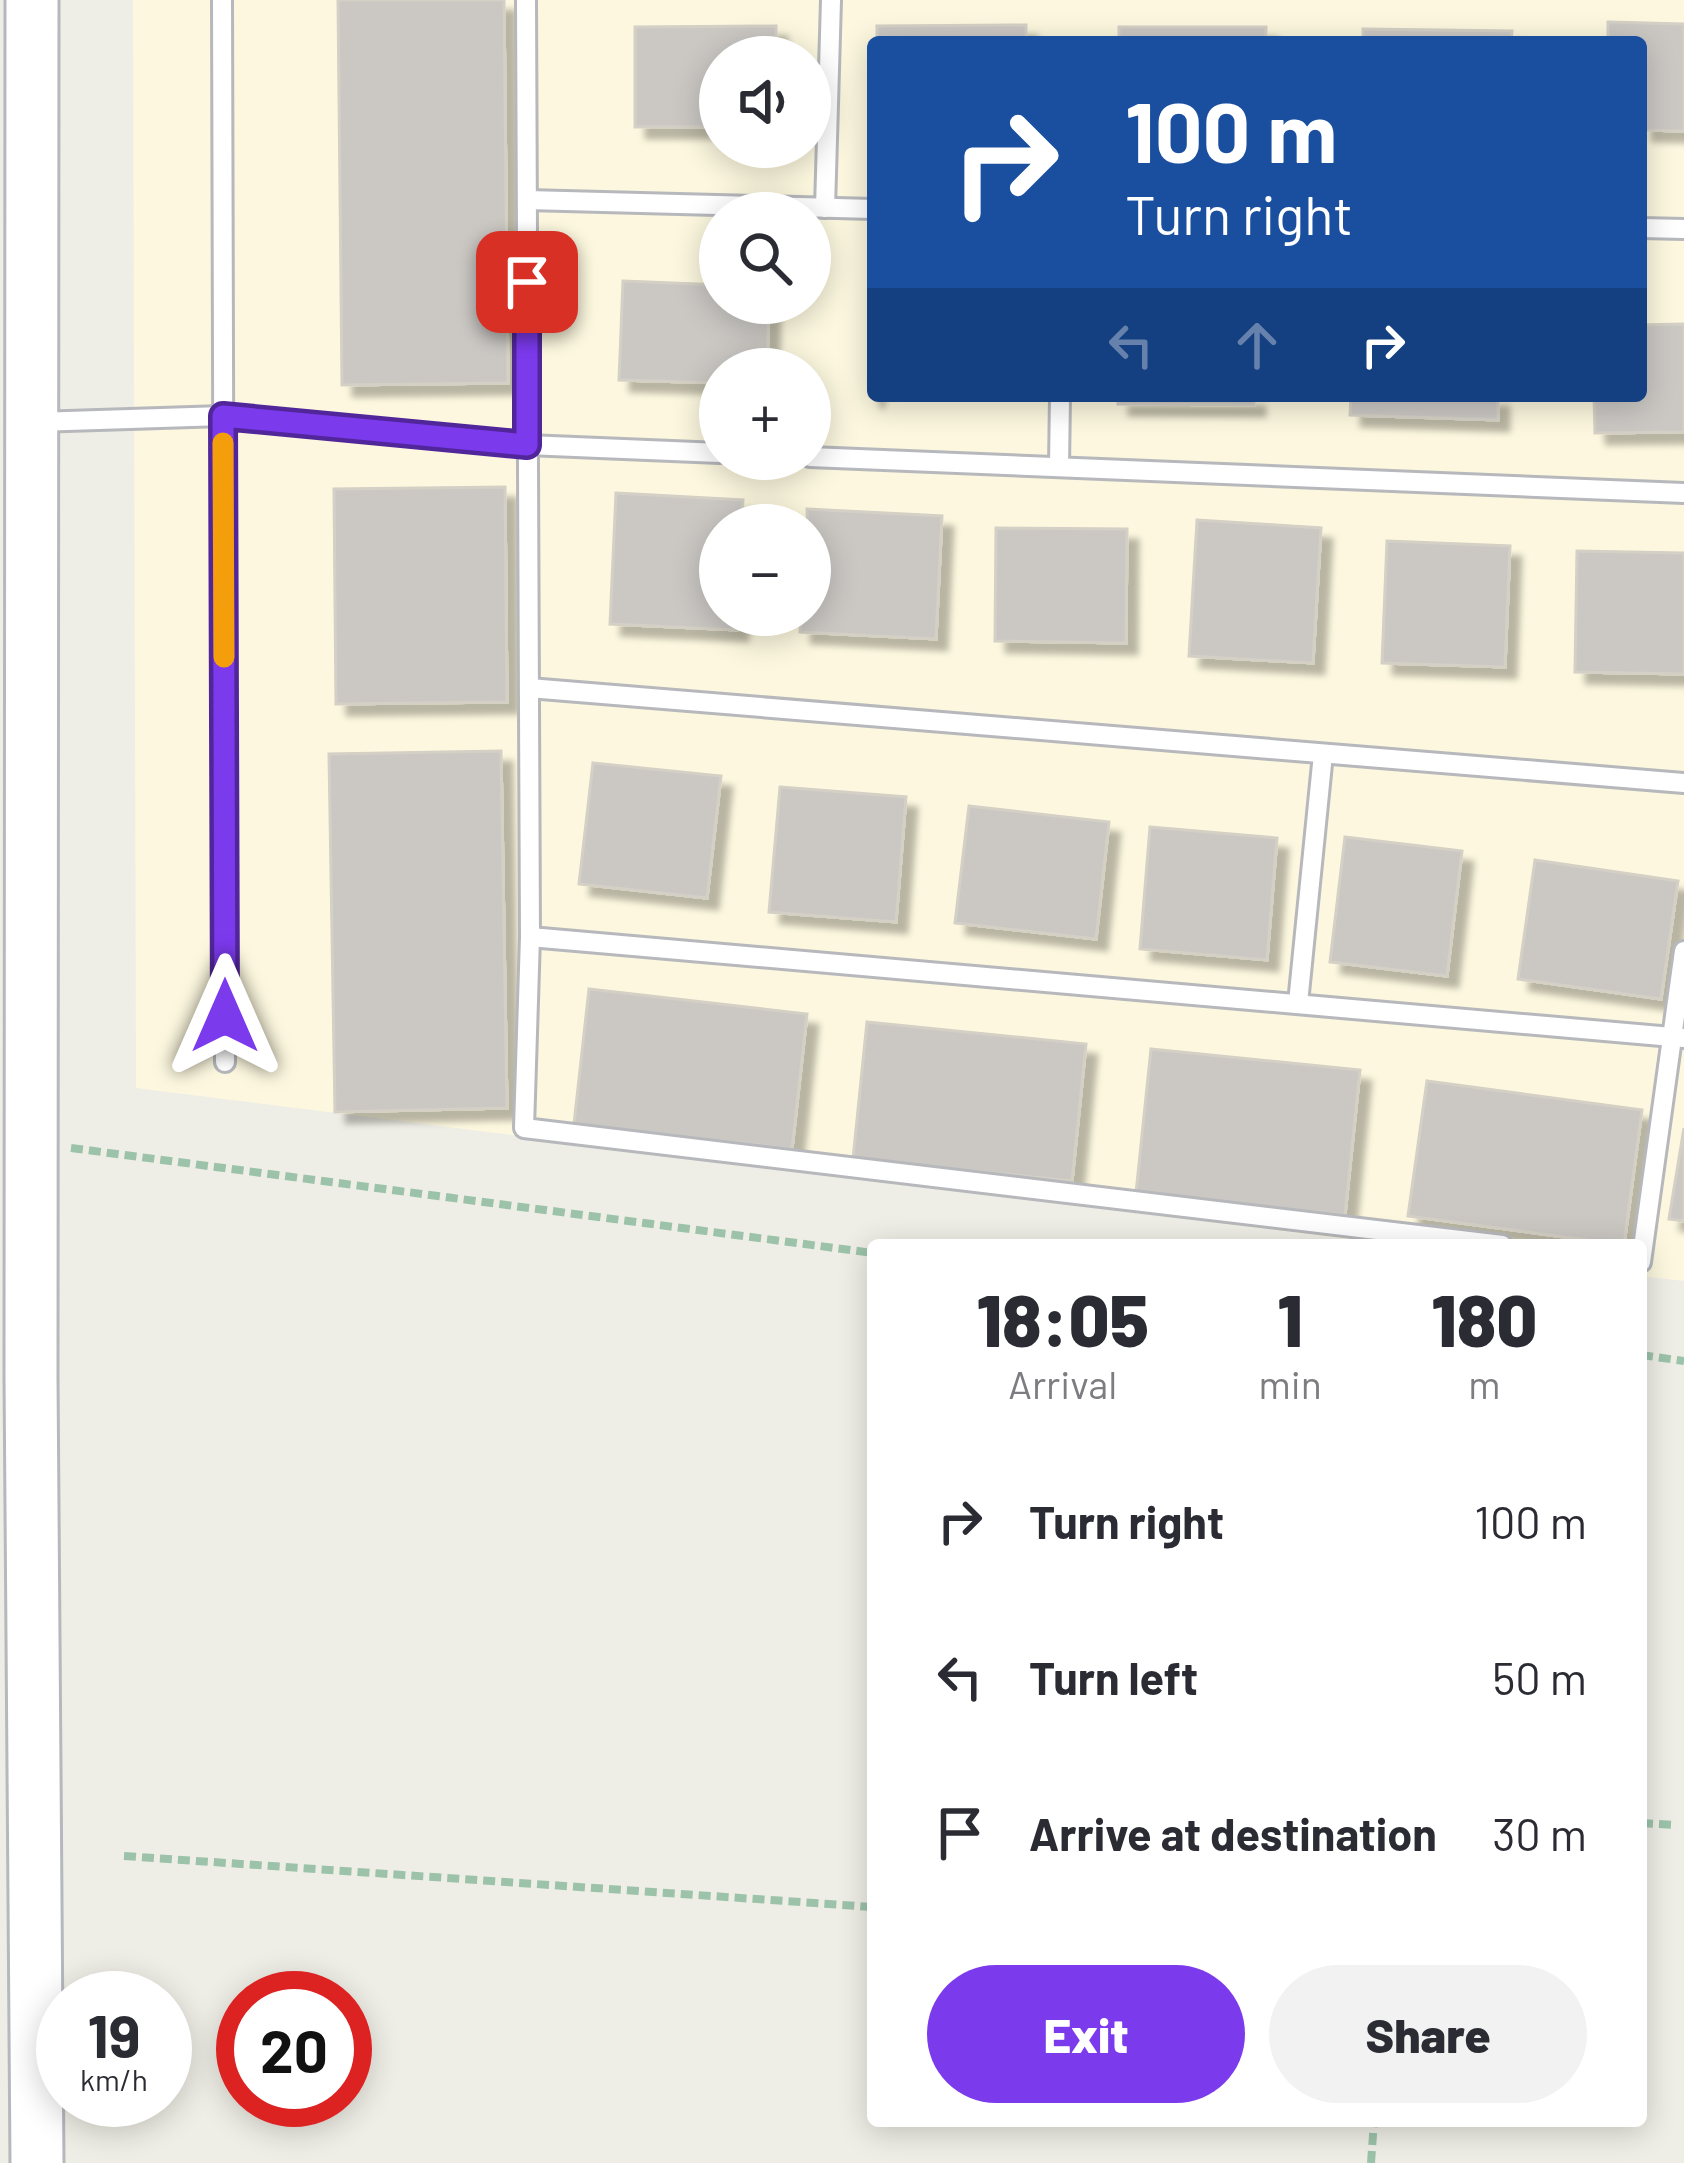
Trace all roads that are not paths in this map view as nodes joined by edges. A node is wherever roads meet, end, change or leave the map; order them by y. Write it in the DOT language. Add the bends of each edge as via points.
graph roads {
  1 [pos="32,0"];
  2 [pos="221,0"];
  3 [pos="526,0"];
  4 [pos="831,0"];
  5 [pos="825,192"];
  6 [pos="527,200"];
  7 [pos="699,205"];
  8 [pos="831,208"];
  9 [pos="867,209"];
  10 [pos="1647,228"];
  11 [pos="1684,229"];
  12 [pos="1060,402"];
  13 [pos="223,416"];
  14 [pos="31,423"];
  15 [pos="527,445"];
  16 [pos="699,452"];
  17 [pos="831,458"];
  18 [pos="1059,467"];
  19 [pos="1684,493"];
  20 [pos="529,688"];
  21 [pos="1322,754"];
  22 [pos="1684,783"];
  23 [pos="530,937"];
  24 [pos="1684,952"];
  25 [pos="1298,1003"];
  26 [pos="1678,1036"];
  27 [pos="226,1062"];
  28 [pos="1452,1239"];
  29 [pos="1645,1239"];
  30 [pos="37,2163"];
  1 -- 14 [label="main road"];
  2 -- 13 [label="lane"];
  3 -- 6 [label="lane"];
  4 -- 5 [label="lane"];
  6 -- 7 [label="lane"];
  6 -- 15 [label="lane"];
  8 -- 9 [label="lane"];
  10 -- 11 [label="lane"];
  12 -- 18 [label="lane"];
  13 -- 14 [label="lane"];
  13 -- 15 [label="lane"];
  13 -- 27 [label="lane"];
  14 -- 30 [label="main road"];
  15 -- 16 [label="lane"];
  15 -- 20 [label="lane"];
  17 -- 18 [label="lane"];
  18 -- 19 [label="lane"];
  20 -- 21 [label="lane"];
  20 -- 23 [label="lane"];
  21 -- 22 [label="lane"];
  21 -- 25 [label="lane"];
  23 -- 25 [label="lane"];
  23 -- 28 [label="lane" via="524,1128"];
  24 -- 26 [label="lane"];
  25 -- 26 [label="lane"];
  26 -- 29 [label="lane"];
}
